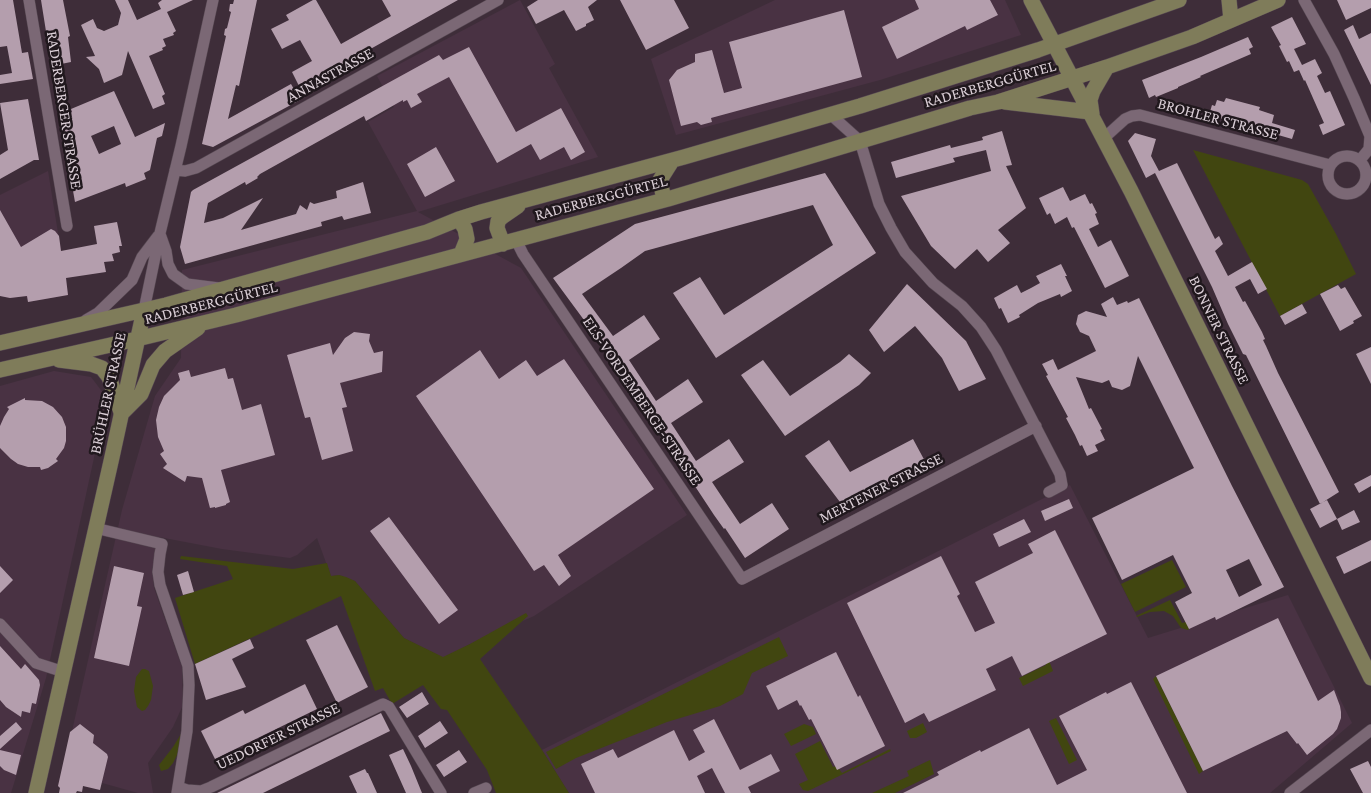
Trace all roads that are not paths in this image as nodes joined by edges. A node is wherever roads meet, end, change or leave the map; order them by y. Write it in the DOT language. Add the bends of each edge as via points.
graph roads {
  1 [pos="29,0"];
  2 [pos="213,0"];
  3 [pos="498,0"];
  4 [pos="1031,0"];
  5 [pos="1179,0"];
  6 [pos="1229,0"];
  7 [pos="1278,0"];
  8 [pos="1304,0"];
  9 [pos="1231,20"];
  10 [pos="1054,44"];
  11 [pos="1107,67"];
  12 [pos="1072,78"];
  13 [pos="998,102"];
  14 [pos="830,114"];
  15 [pos="1091,115"];
  16 [pos="1104,138"];
  17 [pos="860,141"];
  18 [pos="672,161"];
  19 [pos="1330,165"];
  20 [pos="1365,165"];
  21 [pos="175,170"];
  22 [pos="1359,190"];
  23 [pos="1371,193"];
  24 [pos="668,199"];
  25 [pos="528,200"];
  26 [pos="459,219"];
  27 [pos="67,226"];
  28 [pos="160,233"];
  29 [pos="509,242"];
  30 [pos="461,254"];
  31 [pos="226,289"];
  32 [pos="144,310"];
  33 [pos="206,322"];
  34 [pos="74,327"];
  35 [pos="137,339"];
  36 [pos="0,343"];
  37 [pos="50,359"];
  38 [pos="0,370"];
  39 [pos="121,414"];
  40 [pos="1036,426"];
  41 [pos="1048,492"];
  42 [pos="95,528"];
  43 [pos="742,579"];
  44 [pos="0,624"];
  45 [pos="1369,670"];
  46 [pos="64,672"];
  47 [pos="1371,730"];
  48 [pos="486,788"];
  49 [pos="178,790"];
  50 [pos="36,793"];
  51 [pos="441,793"];
  52 [pos="474,793"];
  53 [pos="1290,793"];
  1 -- 27 [label="street, RADERBERGER STRASSE"];
  2 -- 21 [label="street, BRÜHLER STRASSE"];
  3 -- 21 [label="street, ANNASTRASSE" via="196,168"];
  4 -- 10 [label="main road, BONNER STRASSE"];
  5 -- 10 [label="main road, RADERBERGGÜRTEL"];
  6 -- 9 [label="main road"];
  7 -- 9 [label="main road, RADERBERGGÜRTEL"];
  8 -- 20 [label="street" via="1334,54 1370,136"];
  9 -- 11 [label="main road, RADERBERGGÜRTEL"];
  10 -- 12 [label="main road, BONNER STRASSE"];
  10 -- 14 [label="main road, RADERBERGGÜRTEL"];
  11 -- 12 [label="main road, RADERBERGGÜRTEL"];
  11 -- 15 [label="main road" via="1090,100"];
  12 -- 13 [label="main road, RADERBERGGÜRTEL"];
  12 -- 15 [label="main road, BONNER STRASSE"];
  13 -- 15 [label="main road"];
  13 -- 17 [label="main road, RADERBERGGÜRTEL"];
  14 -- 17 [label="street"];
  14 -- 18 [label="main road, RADERBERGGÜRTEL"];
  15 -- 16 [label="main road, BONNER STRASSE"];
  16 -- 19 [label="street, BROHLER STRASSE" via="1125,119 1140,115"];
  16 -- 45 [label="main road, BONNER STRASSE"];
  17 -- 24 [label="main road, RADERBERGGÜRTEL"];
  17 -- 40 [label="street" via="879,204 905,252 981,327"];
  18 -- 24 [label="main road" via="660,180 663,195"];
  18 -- 25 [label="main road, RADERBERGGÜRTEL"];
  19 -- 20 [label="street" via="1338,157 1350,155"];
  19 -- 22 [label="street" via="1330,184 1337,191 1348,194"];
  20 -- 22 [label="street" via="1366,179"];
  21 -- 28 [label="street, BRÜHLER STRASSE"];
  22 -- 23 [label="street"];
  24 -- 29 [label="main road, RADERBERGGÜRTEL"];
  25 -- 26 [label="main road, RADERBERGGÜRTEL"];
  25 -- 29 [label="main road" via="498,221 497,228"];
  26 -- 30 [label="main road" via="467,240"];
  26 -- 31 [label="main road, RADERBERGGÜRTEL" via="427,232"];
  28 -- 31 [label="street" via="168,264 180,280 187,284"];
  28 -- 32 [label="street, BRÜHLER STRASSE"];
  28 -- 34 [label="street" via="142,258 132,280 98,313"];
  29 -- 30 [label="main road, RADERBERGGÜRTEL"];
  29 -- 43 [label="street, ELS-VORDEMBERGE-STRASSE" via="524,254"];
  30 -- 33 [label="main road, RADERBERGGÜRTEL"];
  31 -- 32 [label="main road, RADERBERGGÜRTEL"];
  32 -- 34 [label="main road, RADERBERGGÜRTEL"];
  32 -- 35 [label="main road, BRÜHLER STRASSE"];
  33 -- 35 [label="main road, RADERBERGGÜRTEL"];
  33 -- 39 [label="main road" via="165,351 153,365 141,394"];
  34 -- 36 [label="main road, RADERBERGGÜRTEL"];
  35 -- 37 [label="main road, RADERBERGGÜRTEL"];
  35 -- 39 [label="main road, BRÜHLER STRASSE"];
  37 -- 38 [label="main road, RADERBERGGÜRTEL"];
  37 -- 39 [label="main road" via="102,368 109,377"];
  39 -- 42 [label="main road, BRÜHLER STRASSE"];
  40 -- 41 [label="street" via="1060,474 1062,485"];
  40 -- 43 [label="street, MERTENER STRASSE"];
  42 -- 46 [label="main road, BRÜHLER STRASSE"];
  42 -- 49 [label="street" via="162,544 158,572 160,585 188,666 190,685 188,731"];
  44 -- 46 [label="street" via="36,663"];
  46 -- 50 [label="main road, BRÜHLER STRASSE"];
  47 -- 53 [label="street"];
  48 -- 52 [label="street"];
  49 -- 51 [label="street, UEDORFER STRASSE" via="201,791 211,787 384,704 390,707"];
}
